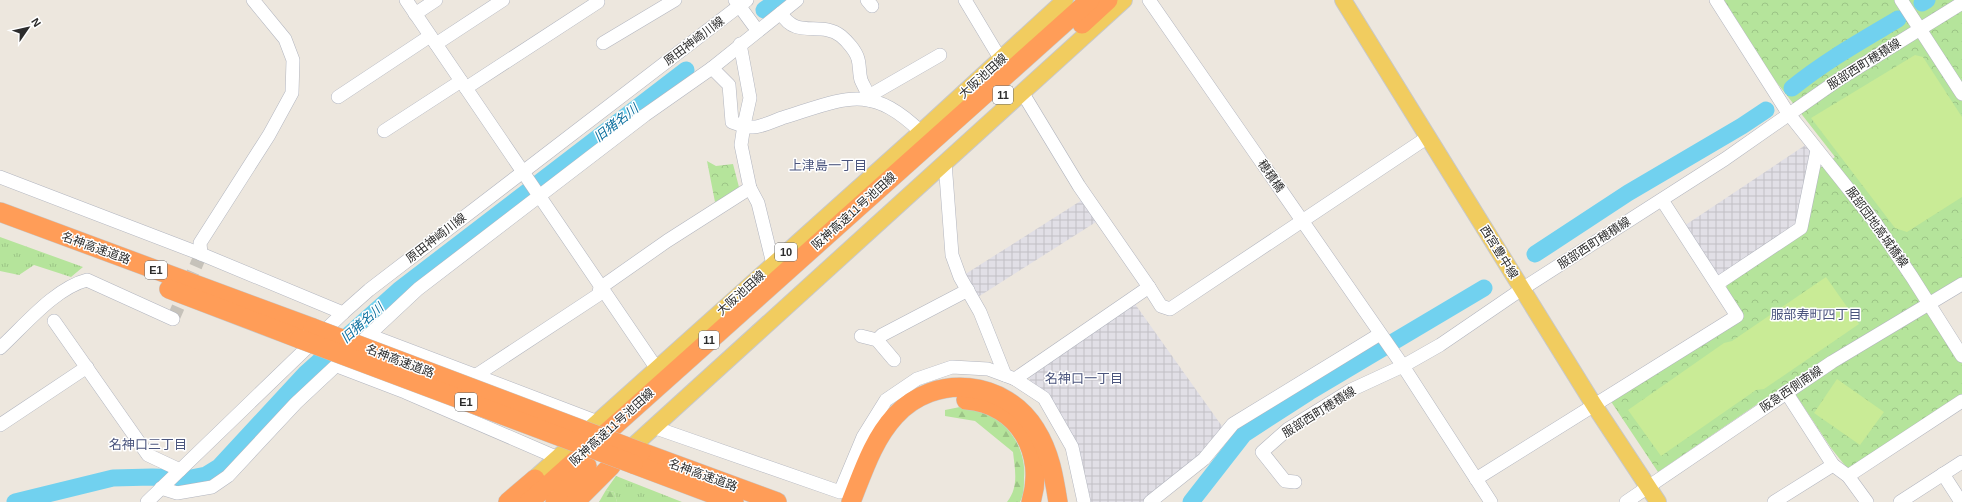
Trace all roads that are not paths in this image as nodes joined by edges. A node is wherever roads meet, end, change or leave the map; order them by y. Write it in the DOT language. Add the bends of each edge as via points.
graph roads {
  1 [pos="253,0"];
  2 [pos="406,0"];
  3 [pos="436,0"];
  4 [pos="503,0"];
  5 [pos="674,0"];
  6 [pos="797,0"];
  7 [pos="965,0"];
  8 [pos="1065,0"];
  9 [pos="1090,0"];
  10 [pos="1108,0"];
  11 [pos="1124,0"];
  12 [pos="1149,0"];
  13 [pos="1343,0"];
  14 [pos="1716,0"];
  15 [pos="604,1"];
  16 [pos="740,2"];
  17 [pos="1902,2"];
  18 [pos="1962,3"];
  19 [pos="780,13"];
  20 [pos="415,14"];
  21 [pos="559,20"];
  22 [pos="1920,29"];
  23 [pos="757,30"];
  24 [pos="433,40"];
  25 [pos="603,44"];
  26 [pos="740,44"];
  27 [pos="940,55"];
  28 [pos="1001,60"];
  29 [pos="712,68"];
  30 [pos="463,84"];
  31 [pos="1022,92"];
  32 [pos="1962,94"];
  33 [pos="338,97"];
  34 [pos="870,100"];
  35 [pos="1785,109"];
  36 [pos="744,125"];
  37 [pos="384,131"];
  38 [pos="921,132"];
  39 [pos="1428,137"];
  40 [pos="1817,150"];
  41 [pos="945,162"];
  42 [pos="525,174"];
  43 [pos="0,177"];
  44 [pos="894,185"];
  45 [pos="750,188"];
  46 [pos="538,193"];
  47 [pos="1662,200"];
  48 [pos="0,212"];
  49 [pos="1302,221"];
  50 [pos="0,225"];
  51 [pos="200,254"];
  52 [pos="773,264"];
  53 [pos="1717,284"];
  54 [pos="1962,284"];
  55 [pos="1149,287"];
  56 [pos="600,288"];
  57 [pos="1522,289"];
  58 [pos="968,290"];
  59 [pos="1929,304"];
  60 [pos="343,313"];
  61 [pos="173,319"];
  62 [pos="54,321"];
  63 [pos="306,333"];
  64 [pos="369,335"];
  65 [pos="861,336"];
  66 [pos="1382,336"];
  67 [pos="877,340"];
  68 [pos="0,348"];
  69 [pos="1962,356"];
  70 [pos="894,360"];
  71 [pos="337,366"];
  72 [pos="1403,366"];
  73 [pos="87,367"];
  74 [pos="657,369"];
  75 [pos="475,376"];
  76 [pos="1010,377"];
  77 [pos="1786,392"];
  78 [pos="1962,401"];
  79 [pos="1594,405"];
  80 [pos="598,422"];
  81 [pos="0,425"];
  82 [pos="653,427"];
  83 [pos="558,458"];
  84 [pos="1962,462"];
  85 [pos="628,463"];
  86 [pos="1833,465"];
  87 [pos="587,466"];
  88 [pos="180,470"];
  89 [pos="1942,474"];
  90 [pos="1848,476"];
  91 [pos="535,479"];
  92 [pos="1476,479"];
  93 [pos="719,481"];
  94 [pos="1295,482"];
  95 [pos="1647,487"];
  96 [pos="162,488"];
  97 [pos="1961,499"];
  98 [pos="147,502"];
  99 [pos="504,502"];
  100 [pos="508,502"];
  101 [pos="529,502"];
  102 [pos="548,502"];
  103 [pos="555,502"];
  104 [pos="575,502"];
  105 [pos="590,502"];
  106 [pos="708,502"];
  107 [pos="734,502"];
  108 [pos="777,502"];
  109 [pos="786,502"];
  110 [pos="851,502"];
  111 [pos="864,502"];
  112 [pos="1031,502"];
  113 [pos="1058,502"];
  114 [pos="1084,502"];
  115 [pos="1150,502"];
  116 [pos="1491,502"];
  117 [pos="1626,502"];
  118 [pos="1658,502"];
  119 [pos="1774,502"];
  120 [pos="1867,502"];
  121 [pos="1900,502"];
  1 -- 51 [label="street" via="285,39 293,60 292,93 269,135 200,243"];
  2 -- 20 [label="street"];
  3 -- 20 [label="street"];
  4 -- 24 [label="street"];
  5 -- 25 [label="street"];
  6 -- 19 [label="street"];
  7 -- 28 [label="street"];
  8 -- 28 [label="main road, 大阪池田線 / 10"];
  9 -- 44 [label="highway, 阪神高速11号池田線 / 11"];
  10 -- 44 [label="highway, 阪神高速11号池田線 / 11"];
  11 -- 31 [label="main road"];
  12 -- 49 [label="street, 穂積橋"];
  13 -- 39 [label="main road, 西宮豊中線"];
  14 -- 35 [label="street, 服部団地高城橋線"];
  15 -- 30 [label="street"];
  16 -- 23 [label="street"];
  16 -- 42 [label="street, 原田神崎川線"];
  17 -- 22 [label="street"];
  18 -- 22 [label="street, 服部西町穂積線"];
  19 -- 23 [label="street"];
  19 -- 34 [label="street" via="786,22 794,27 822,29 840,35 858,58 858,69"];
  20 -- 24 [label="street"];
  21 -- 30 [label="street"];
  22 -- 32 [label="street"];
  22 -- 35 [label="street, 服部西町穂積線" via="1838,80"];
  23 -- 26 [label="street"];
  24 -- 30 [label="street"];
  24 -- 33 [label="street"];
  26 -- 29 [label="street"];
  26 -- 36 [label="street" via="750,98"];
  27 -- 34 [label="street" via="874,93"];
  28 -- 38 [label="main road, 大阪池田線 / 10"];
  29 -- 36 [label="street" via="729,85 732,122"];
  29 -- 46 [label="street"];
  30 -- 37 [label="street"];
  30 -- 42 [label="street"];
  31 -- 41 [label="main road"];
  31 -- 55 [label="street" via="1079,186"];
  34 -- 36 [label="street" via="837,100 752,128"];
  34 -- 38 [label="street" via="889,106 906,117"];
  35 -- 40 [label="street, 服部団地高城橋線"];
  35 -- 47 [label="street, 服部西町穂積線" via="1725,159"];
  36 -- 45 [label="street" via="741,145"];
  38 -- 52 [label="main road, 大阪池田線 / 10"];
  39 -- 49 [label="street"];
  39 -- 57 [label="main road, 西宮豊中線"];
  40 -- 53 [label="street" via="1801,228"];
  40 -- 59 [label="street, 服部団地高城橋線" via="1874,221"];
  41 -- 58 [label="street" via="952,255 960,278"];
  41 -- 82 [label="main road"];
  42 -- 46 [label="street"];
  42 -- 60 [label="street, 原田神崎川線" via="369,290"];
  43 -- 51 [label="street"];
  44 -- 87 [label="highway, 阪神高速11号池田線 / 11"];
  44 -- 101 [label="highway, 阪神高速11号池田線 / 11"];
  45 -- 52 [label="street" via="758,203"];
  45 -- 56 [label="street"];
  46 -- 56 [label="street"];
  46 -- 64 [label="street" via="418,289"];
  47 -- 53 [label="street"];
  47 -- 57 [label="street, 服部西町穂積線"];
  48 -- 63 [label="highway, 名神高速道路 / E1"];
  49 -- 55 [label="street" via="1170,308 1161,306"];
  49 -- 66 [label="street, 穂積橋"];
  50 -- 63 [label="highway, 名神高速道路 / E1"];
  51 -- 60 [label="street"];
  52 -- 74 [label="main road, 大阪池田線 / 10"];
  53 -- 79 [label="street" via="1737,316"];
  54 -- 59 [label="street, 阪急西側南線"];
  55 -- 76 [label="street"];
  56 -- 74 [label="street"];
  56 -- 75 [label="street" via="598,295"];
  57 -- 72 [label="street, 服部西町穂積線" via="1440,345"];
  57 -- 79 [label="main road, 西宮豊中線"];
  58 -- 67 [label="street"];
  58 -- 76 [label="street"];
  59 -- 69 [label="street, 服部団地高城橋線"];
  59 -- 77 [label="street, 阪急西側南線"];
  60 -- 88 [label="street, 原田神崎川線"];
  61 -- 68 [label="street" via="87,280 73,283"];
  62 -- 73 [label="street"];
  63 -- 85 [label="highway, 名神高速道路 / E1, bridge"];
  63 -- 85 [label="highway, 名神高速道路 / E1, bridge" via="452,397"];
  64 -- 71 [label="street"];
  64 -- 75 [label="street"];
  65 -- 67 [label="street"];
  66 -- 72 [label="street, 穂積橋"];
  66 -- 115 [label="street" via="1233,424 1204,459"];
  67 -- 70 [label="street"];
  71 -- 83 [label="street" via="405,392"];
  71 -- 96 [label="street" via="296,403 228,476 212,487 177,493"];
  72 -- 92 [label="street, 穂積橋"];
  72 -- 94 [label="street, 服部西町穂積線" via="1351,390 1288,429 1262,452 1285,481"];
  73 -- 81 [label="street"];
  73 -- 88 [label="street" via="148,454"];
  74 -- 80 [label="main road, 大阪池田線 / 10"];
  75 -- 80 [label="street"];
  76 -- 82 [label="street" via="988,369 952,367 917,379 886,400 863,437 840,492"];
  76 -- 114 [label="street" via="1044,398 1072,447"];
  77 -- 86 [label="street"];
  77 -- 95 [label="street, 阪急西側南線"];
  78 -- 90 [label="street"];
  79 -- 92 [label="street"];
  79 -- 95 [label="main road, 西宮豊中線"];
  80 -- 83 [label="main road, 大阪池田線 / 10"];
  82 -- 85 [label="main road"];
  83 -- 91 [label="main road, 大阪池田線 / 10"];
  84 -- 89 [label="street"];
  85 -- 93 [label="highway, 名神高速道路 / E1"];
  85 -- 104 [label="highway"];
  85 -- 105 [label="main road" via="597,485"];
  85 -- 106 [label="highway"];
  85 -- 107 [label="highway, 名神高速道路 / E1"];
  86 -- 90 [label="street"];
  86 -- 119 [label="street"];
  87 -- 102 [label="highway, 阪神高速11号池田線 / 11"];
  87 -- 103 [label="highway"];
  88 -- 96 [label="street, 原田神崎川線"];
  89 -- 97 [label="street"];
  89 -- 121 [label="street"];
  90 -- 120 [label="street"];
  91 -- 99 [label="main road, 大阪池田線 / 10"];
  91 -- 100 [label="highway"];
  92 -- 116 [label="street, 穂積橋"];
  93 -- 108 [label="highway, 名神高速道路 / E1"];
  93 -- 109 [label="highway"];
  95 -- 117 [label="street, 阪急西側南線"];
  95 -- 118 [label="main road, 西宮豊中線"];
  96 -- 98 [label="street, 原田神崎川線"];
  110 -- 113 [label="highway" via="872,450 896,415 905,406 930,392 957,387 971,387 997,394 1029,419 1049,457"];
  111 -- 112 [label="highway" via="883,456 905,424 925,408 936,403 960,399 993,406 1011,418 1025,435 1036,468"];
}
